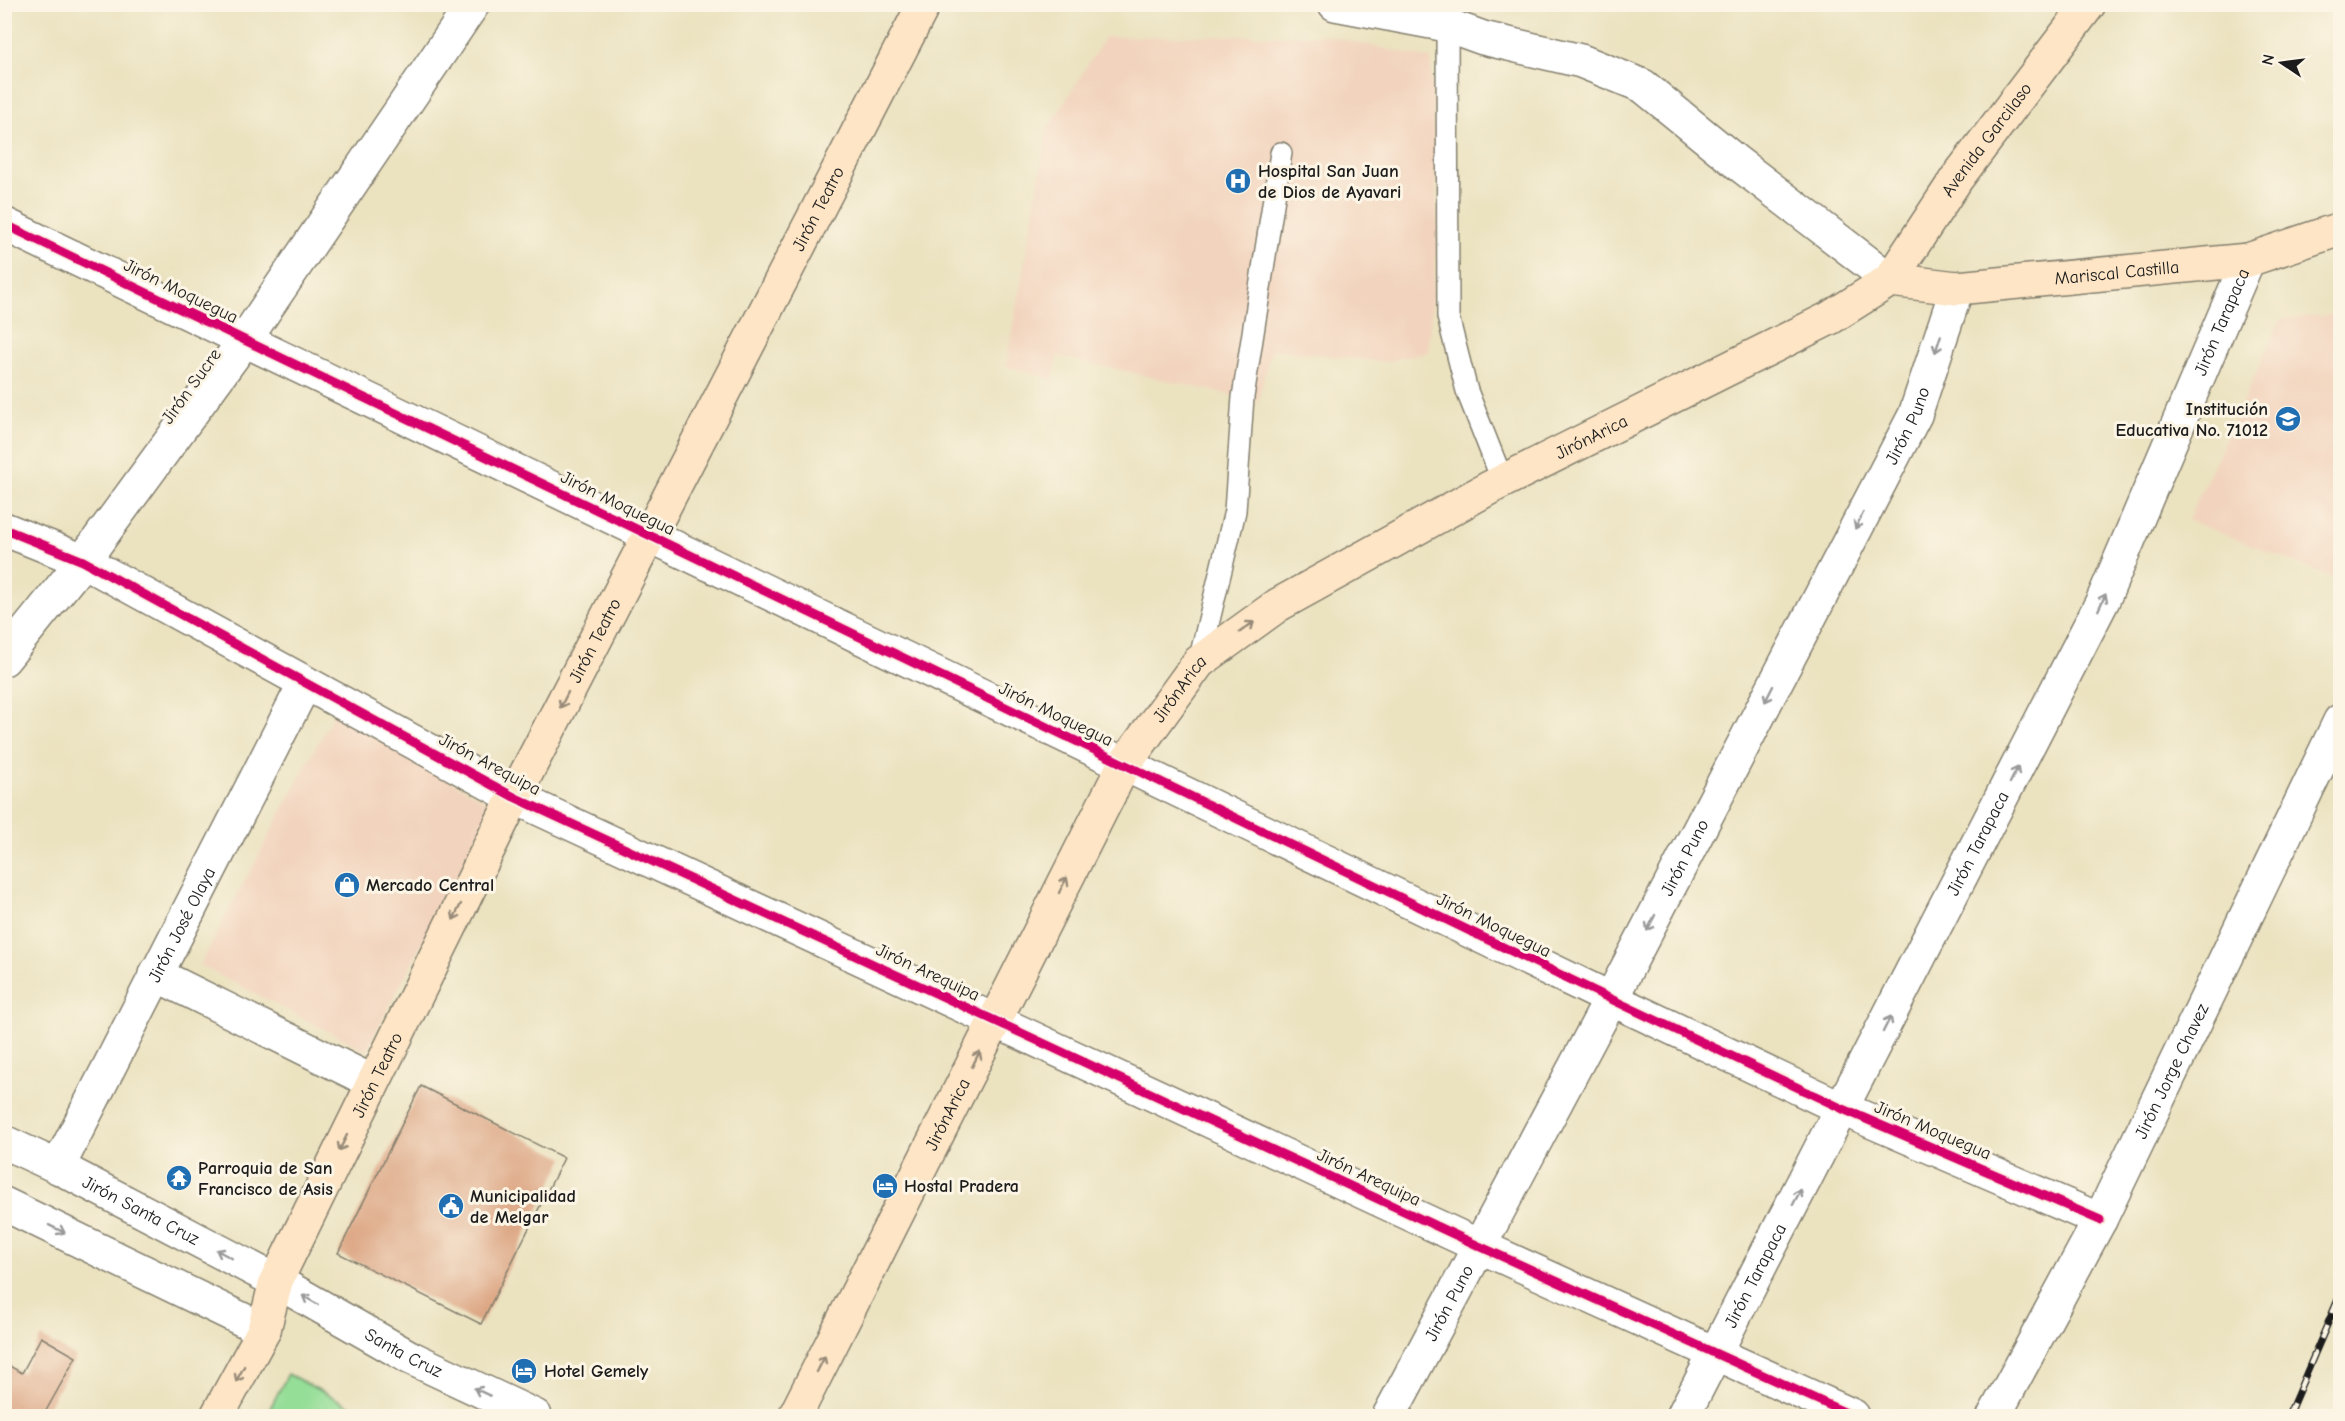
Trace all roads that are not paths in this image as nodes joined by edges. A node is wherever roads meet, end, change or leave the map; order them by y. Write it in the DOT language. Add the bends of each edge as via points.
graph roads {
  1 [pos="473,4"];
  2 [pos="924,4"];
  3 [pos="1335,4"];
  4 [pos="2089,4"];
  5 [pos="1449,15"];
  6 [pos="1281,153"];
  7 [pos="4,224"];
  8 [pos="2340,230"];
  9 [pos="2248,260"];
  10 [pos="1890,280"];
  11 [pos="1957,288"];
  12 [pos="244,341"];
  13 [pos="1503,482"];
  14 [pos="4,528"];
  15 [pos="649,537"];
  16 [pos="83,561"];
  17 [pos="4,659"];
  18 [pos="1199,662"];
  19 [pos="305,683"];
  20 [pos="2340,721"];
  21 [pos="1124,765"];
  22 [pos="514,797"];
  23 [pos="155,974"];
  24 [pos="1611,999"];
  25 [pos="995,1021"];
  26 [pos="373,1082"];
  27 [pos="1843,1109"];
  28 [pos="4,1142"];
  29 [pos="58,1167"];
  30 [pos="4,1204"];
  31 [pos="2100,1220"];
  32 [pos="1479,1246"];
  33 [pos="276,1281"];
  34 [pos="264,1330"];
  35 [pos="1716,1354"];
  36 [pos="218,1416"];
  37 [pos="535,1416"];
  38 [pos="795,1416"];
  39 [pos="1389,1416"];
  40 [pos="1683,1416"];
  41 [pos="1853,1416"];
  42 [pos="1994,1416"];
  1 -- 12 [label="street, Jirón Sucre"];
  2 -- 15 [label="main road, Jirón Teatro"];
  3 -- 5 [label="street"];
  4 -- 10 [label="main road, Avenida Garcilaso" via="1957,177"];
  5 -- 10 [label="street" via="1483,38 1581,61 1643,86"];
  5 -- 13 [label="lane" via="1448,317 1467,391"];
  6 -- 18 [label="lane" via="1243,397 1235,511"];
  7 -- 12 [label="street, Jirón Moquegua"];
  8 -- 9 [label="main road, Mariscal Castilla"];
  9 -- 11 [label="main road, Mariscal Castilla"];
  27 -- 9 [label="street, Jirón Tarapaca, one-way" via="2103,600"];
  10 -- 11 [label="main road, Mariscal Castilla"];
  10 -- 13 [label="main road, JirónArica" via="1830,318"];
  11 -- 24 [label="street, Jirón Puno, one-way" via="1915,415"];
  12 -- 15 [label="street, Jirón Moquegua"];
  12 -- 16 [label="street, Jirón Sucre"];
  18 -- 13 [label="main road, JirónArica, one-way" via="1278,605"];
  14 -- 16 [label="street, Jirón Arequipa"];
  15 -- 21 [label="street, Jirón Moquegua"];
  15 -- 22 [label="main road, Jirón Teatro, one-way"];
  16 -- 17 [label="street, Jirón Sucre"];
  16 -- 19 [label="street, Jirón Arequipa"];
  18 -- 21 [label="main road, JirónArica"];
  19 -- 22 [label="street, Jirón Arequipa"];
  19 -- 23 [label="street, Jirón José Olaya"];
  20 -- 31 [label="street, Jirón Jorge Chavez"];
  21 -- 24 [label="street, Jirón Moquegua"];
  25 -- 21 [label="main road, JirónArica, one-way"];
  22 -- 25 [label="street, Jirón Arequipa"];
  22 -- 26 [label="main road, Jirón Teatro, one-way"];
  23 -- 26 [label="street"];
  23 -- 29 [label="street, Jirón José Olaya"];
  24 -- 27 [label="street, Jirón Moquegua"];
  24 -- 32 [label="street, Jirón Puno"];
  25 -- 32 [label="street, Jirón Arequipa"];
  38 -- 25 [label="main road, JirónArica, one-way"];
  26 -- 33 [label="main road, Jirón Teatro, one-way"];
  27 -- 31 [label="street, Jirón Moquegua"];
  35 -- 27 [label="street, Jirón Tarapaca, one-way"];
  28 -- 29 [label="street, Jirón Santa Cruz"];
  33 -- 29 [label="street, Jirón Santa Cruz, one-way"];
  30 -- 34 [label="street, one-way"];
  31 -- 42 [label="street, Jirón Jorge Chavez"];
  32 -- 35 [label="street, Jirón Arequipa"];
  32 -- 39 [label="street, Jirón Puno"];
  33 -- 34 [label="main road, Jirón Teatro"];
  37 -- 33 [label="street, Santa Cruz, one-way" via="409,1357"];
  34 -- 36 [label="main road, Jirón Teatro, one-way"];
  35 -- 40 [label="street, Jirón Tarapaca"];
  35 -- 41 [label="street, Jirón Arequipa"];
}
